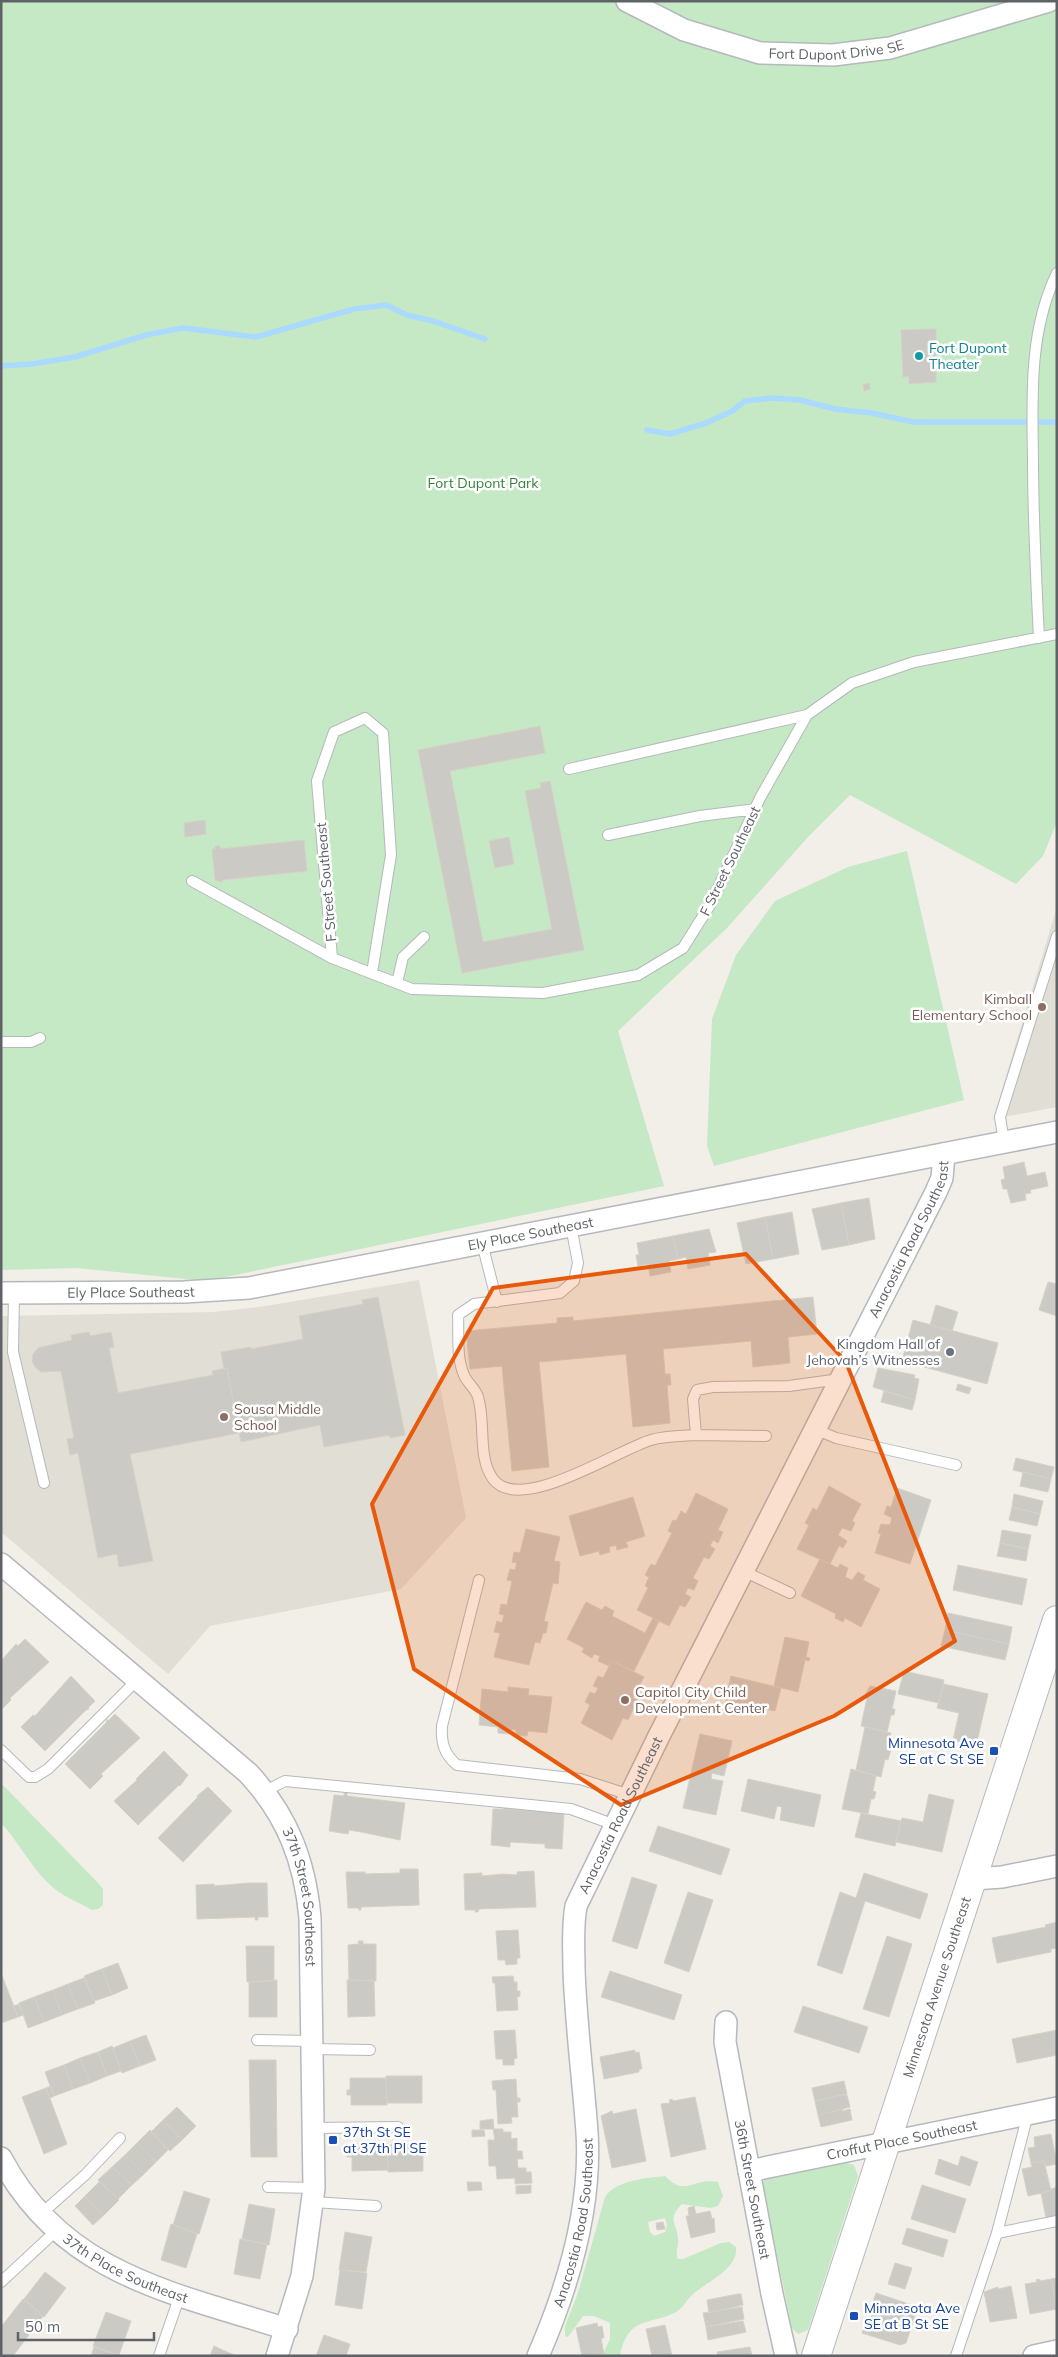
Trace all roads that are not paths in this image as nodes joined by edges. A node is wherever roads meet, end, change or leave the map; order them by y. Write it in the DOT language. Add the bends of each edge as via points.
graph roads {
  1 [pos="627,1"];
  2 [pos="1049,1"];
  3 [pos="1057,273"];
  4 [pos="1057,634"];
  5 [pos="1039,638"];
  6 [pos="807,715"];
  7 [pos="570,768"];
  8 [pos="756,808"];
  9 [pos="608,835"];
  10 [pos="192,881"];
  11 [pos="1057,936"];
  12 [pos="424,937"];
  13 [pos="332,958"];
  14 [pos="372,973"];
  15 [pos="397,983"];
  16 [pos="40,1038"];
  17 [pos="1,1042"];
  18 [pos="1057,1132"];
  19 [pos="1004,1142"];
  20 [pos="944,1154"];
  21 [pos="571,1226"];
  22 [pos="482,1243"];
  23 [pos="8,1293"];
  24 [pos="497,1302"];
  25 [pos="841,1378"];
  26 [pos="815,1429"];
  27 [pos="696,1435"];
  28 [pos="766,1436"];
  29 [pos="956,1466"];
  30 [pos="44,1483"];
  31 [pos="1,1564"];
  32 [pos="743,1571"];
  33 [pos="479,1580"];
  34 [pos="790,1593"];
  35 [pos="1057,1620"];
  36 [pos="1057,1651"];
  37 [pos="138,1679"];
  38 [pos="1,1750"];
  39 [pos="265,1791"];
  40 [pos="630,1795"];
  41 [pos="615,1825"];
  42 [pos="1057,1866"];
  43 [pos="978,1879"];
  44 [pos="726,2022"];
  45 [pos="257,2040"];
  46 [pos="312,2045"];
  47 [pos="370,2050"];
  48 [pos="1057,2108"];
  49 [pos="1028,2114"];
  50 [pos="398,2127"];
  51 [pos="314,2128"];
  52 [pos="120,2138"];
  53 [pos="892,2141"];
  54 [pos="1,2158"];
  55 [pos="749,2171"];
  56 [pos="268,2187"];
  57 [pos="313,2195"];
  58 [pos="376,2206"];
  59 [pos="41,2214"];
  60 [pos="1057,2221"];
  61 [pos="57,2230"];
  62 [pos="997,2233"];
  63 [pos="1,2282"];
  64 [pos="180,2295"];
  65 [pos="287,2329"];
  66 [pos="1057,2351"];
  67 [pos="159,2356"];
  68 [pos="277,2356"];
  69 [pos="538,2356"];
  70 [pos="786,2356"];
  71 [pos="816,2356"];
  72 [pos="824,2356"];
  73 [pos="956,2356"];
  74 [pos="1034,2356"];
  1 -- 2 [label="street, Fort Dupont Drive SE" via="684,30 760,52 832,55 890,48"];
  3 -- 5 [label="lane" via="1048,291 1032,384 1033,533"];
  4 -- 5 [label="lane, F Street Southeast"];
  5 -- 6 [label="lane, F Street Southeast" via="914,662 852,683"];
  6 -- 7 [label="lane"];
  6 -- 8 [label="lane, F Street Southeast"];
  8 -- 9 [label="lane"];
  8 -- 15 [label="lane, F Street Southeast" via="710,905 683,948 638,975 543,993 412,989"];
  10 -- 13 [label="lane"];
  11 -- 19 [label="lane" via="1000,1117"];
  12 -- 15 [label="lane" via="403,957"];
  13 -- 14 [label="lane, F Street Southeast"];
  13 -- 14 [label="lane, F Street Southeast" via="317,781 334,732 365,718 383,733 391,855"];
  14 -- 15 [label="lane, F Street Southeast"];
  16 -- 17 [label="lane" via="32,1042"];
  18 -- 19 [label="street, Ely Place Southeast"];
  19 -- 20 [label="street, Ely Place Southeast"];
  20 -- 21 [label="street, Ely Place Southeast"];
  20 -- 25 [label="street, Anacostia Road Southeast" via="942,1178 936,1192"];
  21 -- 22 [label="street, Ely Place Southeast"];
  21 -- 24 [label="lane" via="578,1263 574,1281 560,1293"];
  22 -- 23 [label="street, Ely Place Southeast" via="249,1288 199,1292"];
  22 -- 24 [label="lane"];
  23 -- 30 [label="lane" via="13,1352"];
  24 -- 27 [label="lane" via="474,1304 458,1315 460,1364 478,1396 486,1458 493,1478 503,1489 521,1491 552,1484 652,1440"];
  25 -- 26 [label="street, Anacostia Road Southeast"];
  25 -- 27 [label="lane" via="789,1386 698,1390 693,1399"];
  26 -- 29 [label="lane" via="836,1438"];
  26 -- 32 [label="street, Anacostia Road Southeast"];
  27 -- 28 [label="lane"];
  31 -- 37 [label="street, 37th Street Southeast"];
  32 -- 34 [label="lane"];
  32 -- 40 [label="street, Anacostia Road Southeast"];
  33 -- 40 [label="lane" via="442,1726 441,1740 448,1757 457,1765 580,1779"];
  35 -- 43 [label="main road, Minnesota Avenue Southeast"];
  36 -- 43 [label="main road, Minnesota Avenue Southeast"];
  37 -- 38 [label="lane" via="48,1769 35,1777 29,1777"];
  37 -- 39 [label="street, 37th Street Southeast" via="240,1764"];
  39 -- 41 [label="lane" via="285,1781 571,1808"];
  39 -- 46 [label="street, 37th Street Southeast" via="290,1833 306,1881 310,1918"];
  40 -- 41 [label="street, Anacostia Road Southeast"];
  41 -- 69 [label="street, Anacostia Road Southeast" via="576,1906 573,1924 575,1999 587,2134 586,2177 582,2212 564,2288"];
  42 -- 43 [label="street"];
  43 -- 53 [label="main road, Minnesota Avenue Southeast"];
  44 -- 55 [label="street, 36th Street Southeast" via="725,2042"];
  45 -- 46 [label="lane"];
  46 -- 47 [label="lane"];
  46 -- 51 [label="street, 37th Street Southeast"];
  48 -- 49 [label="street, Croffut Place Southeast"];
  49 -- 53 [label="street, Croffut Place Southeast"];
  49 -- 62 [label="lane"];
  50 -- 51 [label="lane"];
  51 -- 57 [label="street, 37th Street Southeast"];
  52 -- 59 [label="lane"];
  53 -- 55 [label="street, Croffut Place Southeast"];
  53 -- 71 [label="main road, Minnesota Avenue Southeast"];
  53 -- 72 [label="main road, Minnesota Avenue Southeast" via="873,2216"];
  54 -- 59 [label="street, 37th Place Southeast" via="19,2188"];
  55 -- 70 [label="street, 36th Street Southeast"];
  56 -- 57 [label="lane"];
  57 -- 58 [label="lane"];
  57 -- 65 [label="street, 37th Street Southeast" via="302,2276"];
  59 -- 61 [label="street, 37th Place Southeast"];
  60 -- 62 [label="lane"];
  61 -- 63 [label="lane"];
  61 -- 64 [label="street, 37th Place Southeast" via="115,2271"];
  62 -- 73 [label="lane"];
  64 -- 65 [label="street, 37th Place Southeast"];
  64 -- 67 [label="lane"];
  65 -- 68 [label="street, 37th Street Southeast"];
  66 -- 74 [label="street"];
}
